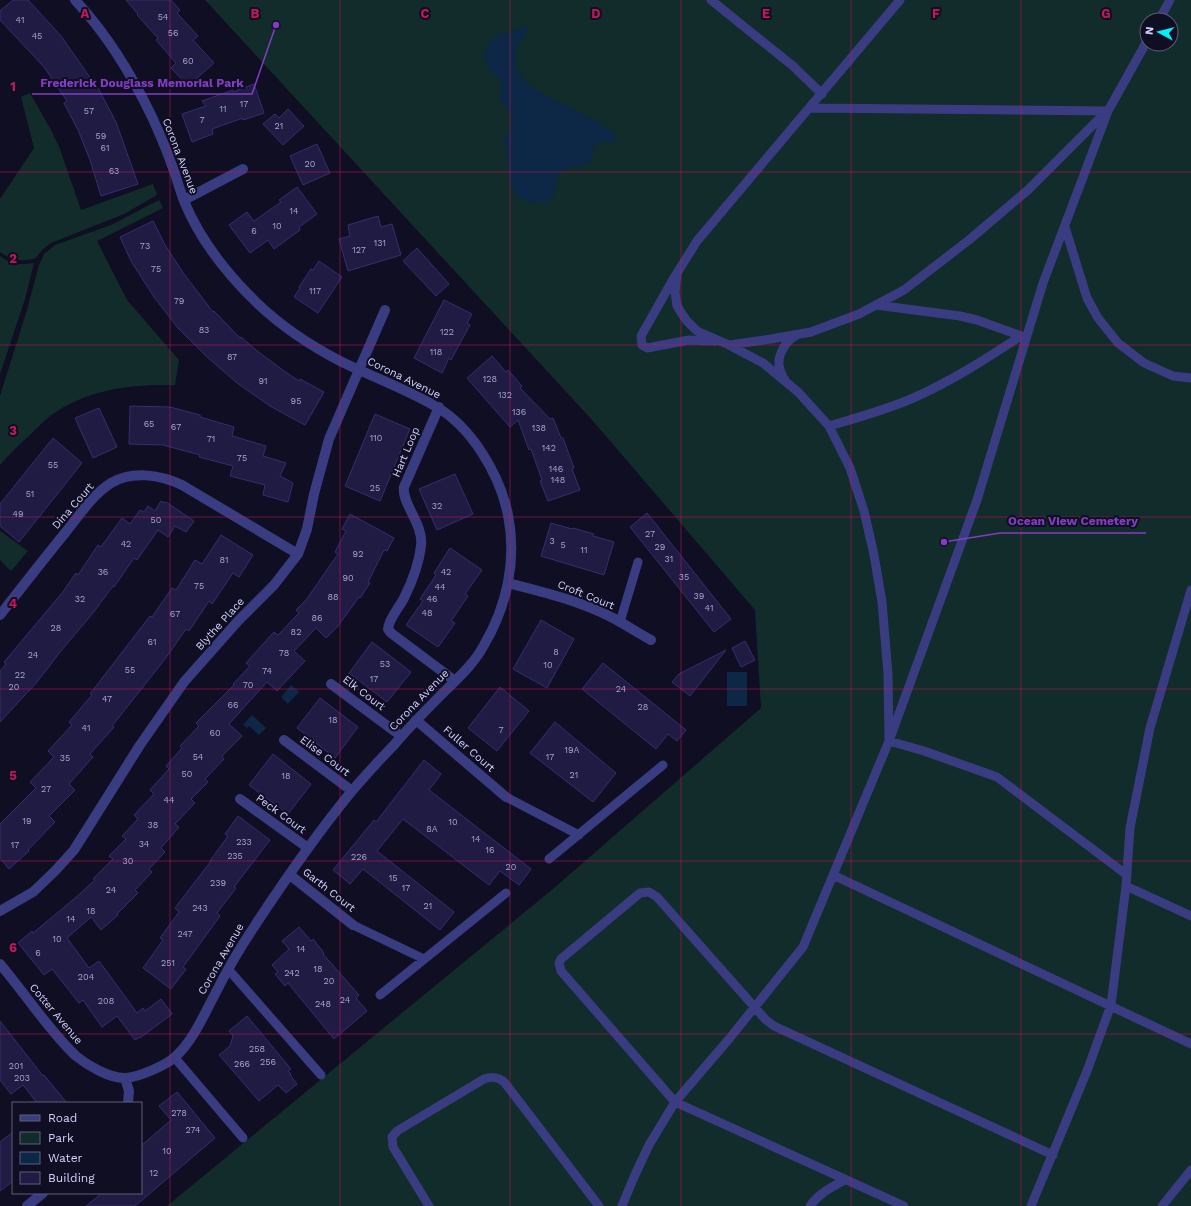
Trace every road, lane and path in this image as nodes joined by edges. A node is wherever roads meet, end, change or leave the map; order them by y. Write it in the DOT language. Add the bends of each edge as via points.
graph roads {
  1 [pos="75,0"];
  2 [pos="711,0"];
  3 [pos="900,0"];
  4 [pos="1170,0"];
  5 [pos="1163,12"];
  6 [pos="1141,52"];
  7 [pos="822,94"];
  8 [pos="810,108"];
  9 [pos="1108,111"];
  10 [pos="243,169"];
  11 [pos="184,200"];
  12 [pos="1065,227"];
  13 [pos="677,273"];
  14 [pos="876,305"];
  15 [pos="385,310"];
  16 [pos="796,335"];
  17 [pos="1024,337"];
  18 [pos="725,343"];
  19 [pos="358,369"];
  20 [pos="1191,378"];
  21 [pos="785,382"];
  22 [pos="438,407"];
  23 [pos="829,426"];
  24 [pos="298,554"];
  25 [pos="638,562"];
  26 [pos="508,583"];
  27 [pos="1191,590"];
  28 [pos="0,615"];
  29 [pos="620,622"];
  30 [pos="651,640"];
  31 [pos="455,680"];
  32 [pos="331,684"];
  33 [pos="416,720"];
  34 [pos="401,736"];
  35 [pos="284,740"];
  36 [pos="889,741"];
  37 [pos="663,765"];
  38 [pos="352,791"];
  39 [pos="506,797"];
  40 [pos="240,799"];
  41 [pos="579,835"];
  42 [pos="308,848"];
  43 [pos="549,859"];
  44 [pos="834,874"];
  45 [pos="1127,874"];
  46 [pos="290,875"];
  47 [pos="1126,886"];
  48 [pos="506,893"];
  49 [pos="0,911"];
  50 [pos="1191,916"];
  51 [pos="353,925"];
  52 [pos="424,960"];
  53 [pos="0,964"];
  54 [pos="228,969"];
  55 [pos="380,995"];
  56 [pos="1110,1005"];
  57 [pos="754,1008"];
  58 [pos="1191,1044"];
  59 [pos="175,1058"];
  60 [pos="321,1075"];
  61 [pos="125,1078"];
  62 [pos="128,1102"];
  63 [pos="675,1102"];
  64 [pos="243,1138"];
  65 [pos="1053,1155"];
  66 [pos="1191,1170"];
  67 [pos="845,1180"];
  68 [pos="42,1194"];
  69 [pos="27,1206"];
  70 [pos="429,1206"];
  71 [pos="599,1206"];
  72 [pos="622,1206"];
  73 [pos="810,1206"];
  74 [pos="904,1206"];
  75 [pos="1031,1206"];
  76 [pos="1162,1206"];
  1 -- 11 [label="street, Corona Avenue" via="115,52 137,88 154,121"];
  2 -- 7 [label="lane" via="794,66"];
  3 -- 7 [label="lane"];
  4 -- 5 [label="lane"];
  6 -- 9 [label="lane"];
  7 -- 8 [label="lane"];
  8 -- 9 [label="lane"];
  8 -- 13 [label="lane" via="697,241"];
  9 -- 12 [label="lane"];
  9 -- 14 [label="lane" via="1028,190 904,290"];
  10 -- 11 [label="street"];
  11 -- 19 [label="street, Corona Avenue" via="213,252 259,305 312,346"];
  12 -- 17 [label="lane"];
  12 -- 20 [label="lane" via="1087,298 1098,318 1118,343 1144,363 1173,376"];
  13 -- 18 [label="lane" via="677,306 686,320 697,331"];
  13 -- 18 [label="lane" via="641,336 642,345 647,348 689,340"];
  14 -- 16 [label="lane" via="859,314"];
  14 -- 17 [label="lane" via="977,320"];
  15 -- 19 [label="street, Blythe Place"];
  16 -- 18 [label="lane"];
  16 -- 21 [label="lane" via="784,346 780,359 779,366"];
  17 -- 23 [label="lane" via="911,399 878,412"];
  17 -- 36 [label="lane" via="977,500"];
  18 -- 21 [label="lane" via="763,363"];
  19 -- 22 [label="street, Corona Avenue"];
  19 -- 24 [label="street, Blythe Place" via="329,439 307,529"];
  21 -- 23 [label="lane" via="798,392"];
  22 -- 26 [label="street, Corona Avenue" via="461,426 478,446 501,489 511,541"];
  22 -- 31 [label="street, Hart Loop" via="404,488 404,496 417,522 422,544 412,581 388,629"];
  23 -- 36 [label="lane" via="850,468 864,511 874,555 884,623"];
  24 -- 28 [label="street, Dina Court" via="171,480 140,476 124,478 111,483 88,504"];
  24 -- 49 [label="street, Blythe Place" via="274,585 184,682 140,745 74,850 33,892"];
  25 -- 29 [label="lane"];
  26 -- 29 [label="street, Croft Court" via="581,604"];
  26 -- 31 [label="street, Corona Avenue" via="502,608 482,650"];
  27 -- 45 [label="lane" via="1150,728 1130,828"];
  29 -- 30 [label="street, Croft Court"];
  31 -- 33 [label="street, Corona Avenue"];
  32 -- 34 [label="street, Elk Court"];
  33 -- 34 [label="street, Corona Avenue"];
  33 -- 39 [label="street, Fuller Court"];
  34 -- 38 [label="street, Corona Avenue"];
  35 -- 38 [label="street, Elise Court"];
  36 -- 44 [label="lane"];
  36 -- 45 [label="lane" via="997,777"];
  37 -- 41 [label="lane"];
  38 -- 42 [label="street, Corona Avenue"];
  39 -- 41 [label="lane"];
  40 -- 42 [label="street, Peck Court"];
  41 -- 43 [label="lane"];
  42 -- 46 [label="street, Corona Avenue"];
  44 -- 56 [label="lane"];
  44 -- 57 [label="lane" via="803,946"];
  45 -- 47 [label="lane"];
  46 -- 51 [label="street, Garth Court"];
  46 -- 54 [label="street, Corona Avenue"];
  47 -- 50 [label="lane"];
  47 -- 56 [label="lane"];
  48 -- 52 [label="lane"];
  51 -- 52 [label="lane"];
  52 -- 55 [label="lane"];
  53 -- 61 [label="street, Cotter Avenue" via="73,1054 87,1064"];
  54 -- 59 [label="street, Corona Avenue" via="194,1033"];
  54 -- 60 [label="lane"];
  56 -- 58 [label="lane"];
  56 -- 65 [label="lane"];
  57 -- 63 [label="lane"];
  57 -- 63 [label="lane" via="657,897 649,892 640,893 561,959 562,971"];
  57 -- 65 [label="lane" via="774,1026"];
  59 -- 61 [label="street, Corona Avenue" via="143,1074"];
  59 -- 64 [label="lane"];
  61 -- 62 [label="street" via="129,1091"];
  63 -- 67 [label="lane"];
  63 -- 72 [label="lane" via="649,1145"];
  65 -- 75 [label="lane"];
  66 -- 76 [label="lane"];
  67 -- 73 [label="lane" via="828,1189"];
  67 -- 74 [label="lane"];
  68 -- 69 [label="street"];
  70 -- 71 [label="lane" via="393,1146 392,1137 397,1131 491,1077 505,1083"];
}
